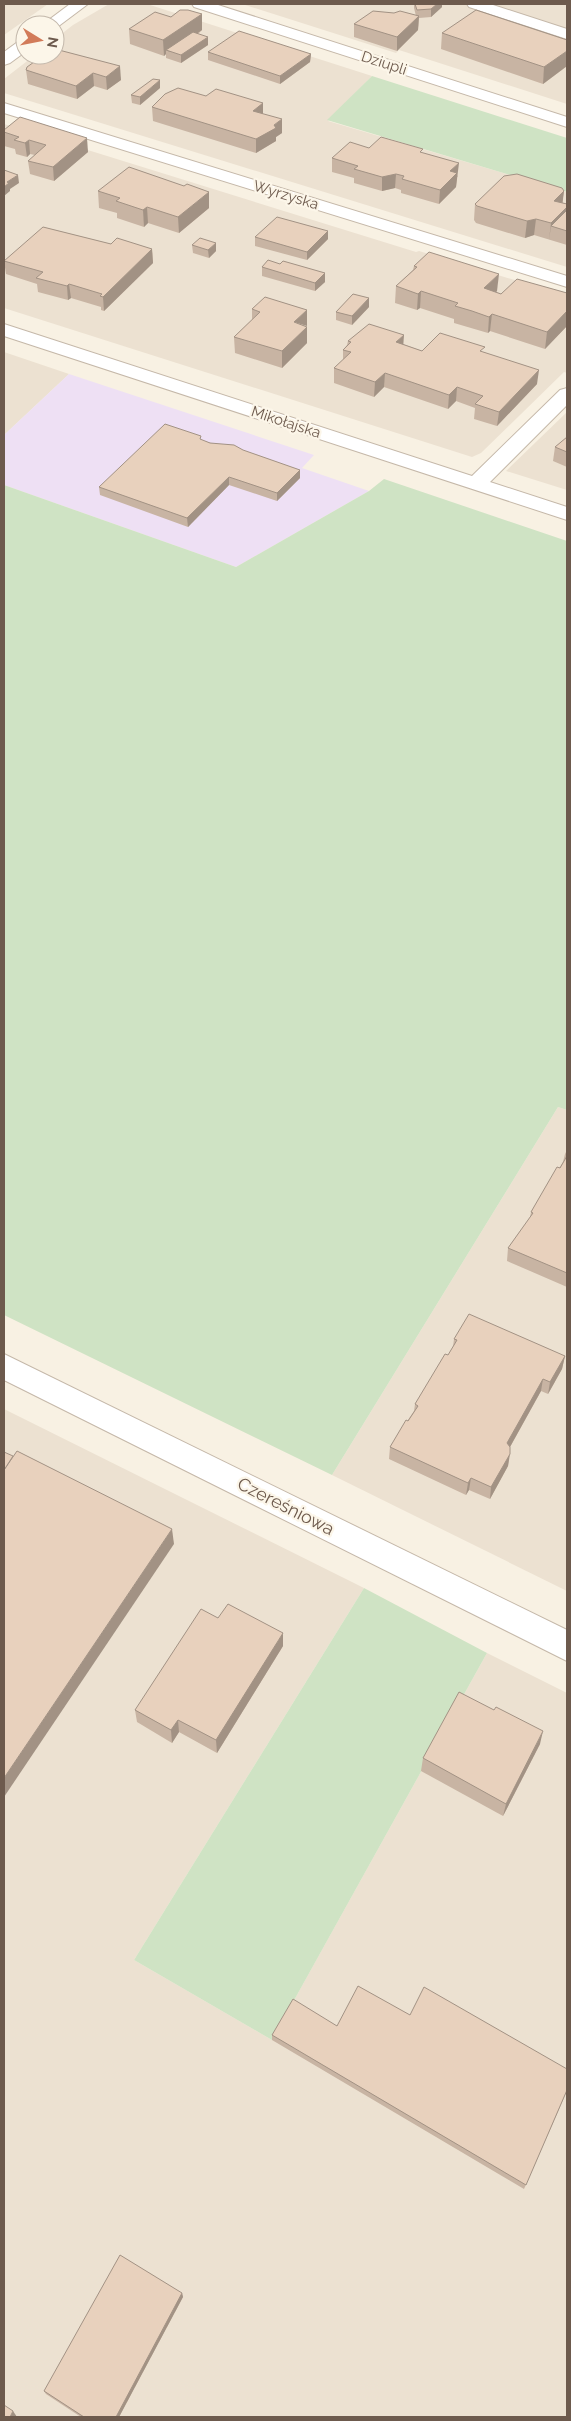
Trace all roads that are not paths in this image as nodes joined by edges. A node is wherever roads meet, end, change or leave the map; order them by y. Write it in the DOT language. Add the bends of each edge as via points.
graph roads {
  1 [pos="80,4"];
  2 [pos="200,4"];
  3 [pos="475,4"];
  4 [pos="64,15"];
  5 [pos="567,34"];
  6 [pos="15,52"];
  7 [pos="4,60"];
  8 [pos="4,108"];
  9 [pos="567,122"];
  10 [pos="567,282"];
  11 [pos="4,330"];
  12 [pos="567,394"];
  13 [pos="476,484"];
  14 [pos="567,514"];
  15 [pos="4,1366"];
  16 [pos="567,1646"];
  1 -- 4 [label="street"];
  2 -- 9 [label="street, Dziupli"];
  3 -- 5 [label="street"];
  6 -- 7 [label="street"];
  8 -- 10 [label="street, Wyrzyska"];
  11 -- 13 [label="street, Mikołajska"];
  12 -- 13 [label="street"];
  13 -- 14 [label="street, Mikołajska"];
  15 -- 16 [label="street, Czereśniowa"];
}
